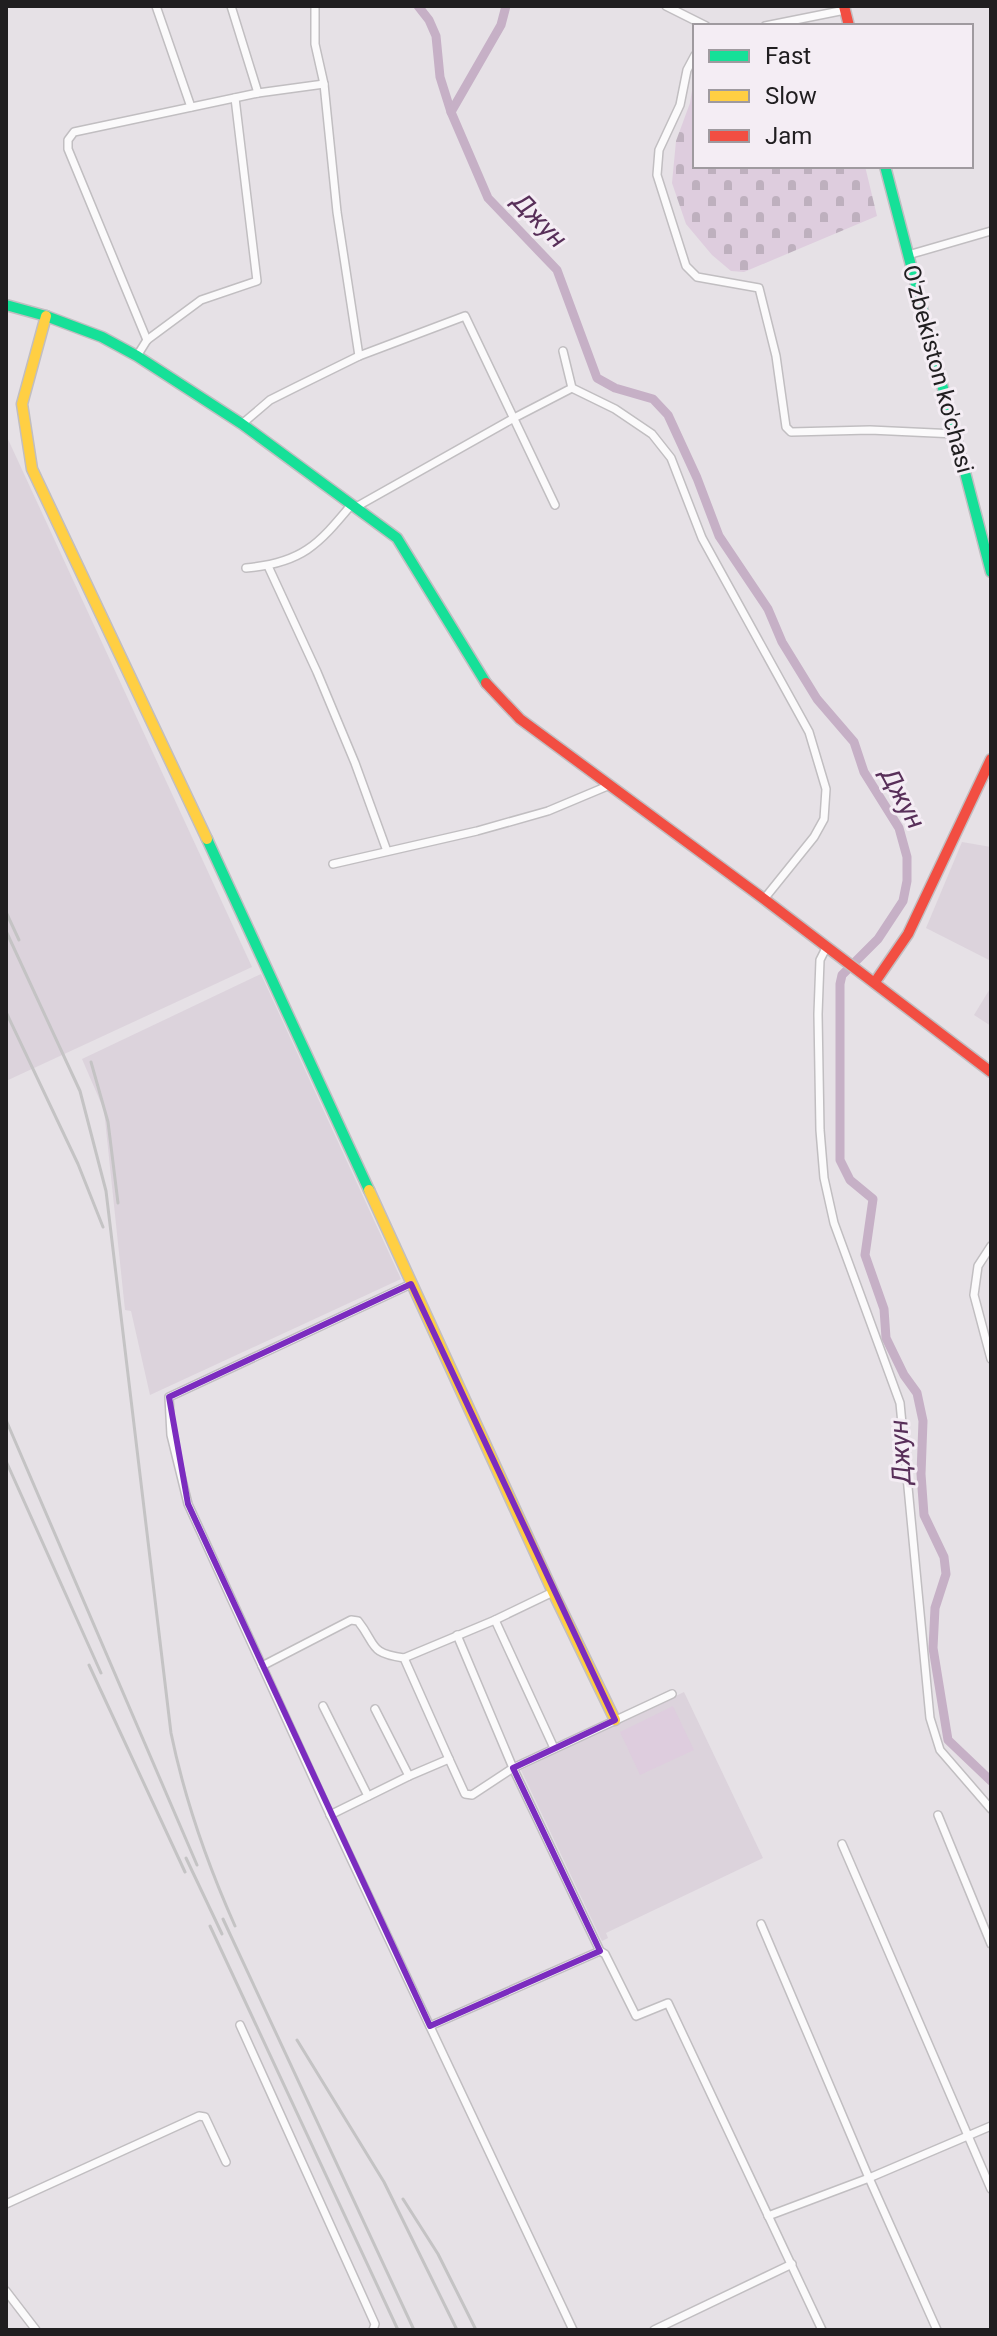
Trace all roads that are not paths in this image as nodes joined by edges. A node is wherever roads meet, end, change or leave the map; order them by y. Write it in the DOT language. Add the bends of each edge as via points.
graph roads {
  1 [pos="156,6"];
  2 [pos="231,6"];
  3 [pos="315,6"];
  4 [pos="666,6"];
  5 [pos="844,8"];
  6 [pos="702,24"];
  7 [pos="774,24"];
  8 [pos="693,59"];
  9 [pos="324,84"];
  10 [pos="258,93"];
  11 [pos="235,98"];
  12 [pos="191,107"];
  13 [pos="886,168"];
  14 [pos="991,231"];
  15 [pos="908,255"];
  16 [pos="6,305"];
  17 [pos="46,316"];
  18 [pos="147,340"];
  19 [pos="563,351"];
  20 [pos="137,356"];
  21 [pos="359,356"];
  22 [pos="572,388"];
  23 [pos="514,418"];
  24 [pos="242,424"];
  25 [pos="956,434"];
  26 [pos="354,505"];
  27 [pos="555,505"];
  28 [pos="268,566"];
  29 [pos="246,568"];
  30 [pos="991,572"];
  31 [pos="991,759"];
  32 [pos="610,785"];
  33 [pos="387,851"];
  34 [pos="333,864"];
  35 [pos="764,899"];
  36 [pos="826,948"];
  37 [pos="875,982"];
  38 [pos="991,1072"];
  39 [pos="991,1246"];
  40 [pos="411,1284"];
  41 [pos="991,1359"];
  42 [pos="553,1592"];
  43 [pos="495,1620"];
  44 [pos="457,1635"];
  45 [pos="404,1658"];
  46 [pos="262,1666"];
  47 [pos="672,1694"];
  48 [pos="323,1706"];
  49 [pos="375,1709"];
  50 [pos="615,1720"];
  51 [pos="554,1748"];
  52 [pos="449,1759"];
  53 [pos="513,1768"];
  54 [pos="409,1776"];
  55 [pos="368,1796"];
  56 [pos="991,1809"];
  57 [pos="330,1815"];
  58 [pos="938,1815"];
  59 [pos="842,1844"];
  60 [pos="761,1924"];
  61 [pos="991,1944"];
  62 [pos="600,1951"];
  63 [pos="240,2025"];
  64 [pos="430,2026"];
  65 [pos="991,2126"];
  66 [pos="969,2135"];
  67 [pos="226,2162"];
  68 [pos="869,2178"];
  69 [pos="991,2189"];
  70 [pos="6,2204"];
  71 [pos="768,2216"];
  72 [pos="792,2264"];
  73 [pos="6,2291"];
  74 [pos="36,2330"];
  75 [pos="373,2330"];
  76 [pos="573,2330"];
  77 [pos="654,2330"];
  78 [pos="822,2330"];
  79 [pos="937,2330"];
  1 -- 12 [label="street"];
  2 -- 10 [label="street"];
  3 -- 9 [label="street" via="315,44"];
  4 -- 6 [label="street"];
  5 -- 7 [label="street"];
  8 -- 25 [label="street" via="659,150 657,175 686,266 697,277 759,288 786,427 791,432"];
  9 -- 10 [label="street"];
  9 -- 21 [label="street"];
  10 -- 11 [label="street"];
  11 -- 12 [label="street"];
  11 -- 18 [label="street" via="257,281 201,300"];
  12 -- 18 [label="street" via="74,132 68,140"];
  13 -- 15 [label="main road, O'zbekiston ko'chasi"];
  14 -- 15 [label="street"];
  15 -- 25 [label="main road, O'zbekiston ko'chasi"];
  16 -- 17 [label="main road"];
  17 -- 20 [label="main road"];
  17 -- 40 [label="main road" via="22,404 32,469"];
  18 -- 20 [label="street"];
  19 -- 22 [label="street"];
  20 -- 24 [label="main road"];
  21 -- 23 [label="street" via="465,316"];
  21 -- 24 [label="street" via="270,400"];
  22 -- 23 [label="street"];
  22 -- 35 [label="street" via="652,434 671,458 702,538 809,732 826,789 824,819"];
  23 -- 26 [label="street"];
  23 -- 27 [label="street"];
  24 -- 26 [label="main road"];
  25 -- 30 [label="main road, O'zbekiston ko'chasi"];
  26 -- 28 [label="street" via="314,547"];
  26 -- 32 [label="main road" via="397,538 488,686 520,719"];
  28 -- 29 [label="street"];
  28 -- 33 [label="street" via="317,672"];
  31 -- 37 [label="main road" via="913,925"];
  32 -- 33 [label="street" via="548,811"];
  32 -- 35 [label="main road"];
  33 -- 34 [label="street"];
  35 -- 36 [label="main road"];
  36 -- 37 [label="main road"];
  36 -- 56 [label="street" via="820,960 818,1014 824,1178 834,1223 900,1403 930,1718 940,1750"];
  37 -- 38 [label="main road"];
  39 -- 41 [label="street" via="978,1266 974,1295"];
  40 -- 42 [label="main road"];
  40 -- 46 [label="street" via="169,1397 171,1435 188,1504"];
  42 -- 43 [label="street"];
  42 -- 50 [label="main road"];
  43 -- 44 [label="street"];
  43 -- 51 [label="street"];
  44 -- 45 [label="street"];
  44 -- 53 [label="street"];
  45 -- 46 [label="street" via="379,1652 358,1621 351,1620"];
  45 -- 52 [label="street"];
  46 -- 57 [label="street"];
  47 -- 50 [label="street"];
  48 -- 55 [label="street"];
  49 -- 54 [label="street"];
  50 -- 51 [label="street"];
  51 -- 53 [label="street"];
  52 -- 53 [label="street" via="468,1796"];
  52 -- 54 [label="street"];
  53 -- 62 [label="street"];
  54 -- 55 [label="street"];
  55 -- 57 [label="street"];
  57 -- 64 [label="street"];
  58 -- 61 [label="street"];
  59 -- 66 [label="street"];
  60 -- 68 [label="street"];
  62 -- 64 [label="street"];
  62 -- 71 [label="street" via="636,2016 668,2003"];
  63 -- 75 [label="street" via="375,2324"];
  64 -- 76 [label="street"];
  65 -- 66 [label="street"];
  66 -- 68 [label="street"];
  66 -- 69 [label="street"];
  67 -- 70 [label="street" via="205,2117 199,2116"];
  68 -- 71 [label="street"];
  68 -- 79 [label="street"];
  71 -- 72 [label="street"];
  72 -- 77 [label="street"];
  72 -- 78 [label="street"];
  73 -- 74 [label="street"];
}
